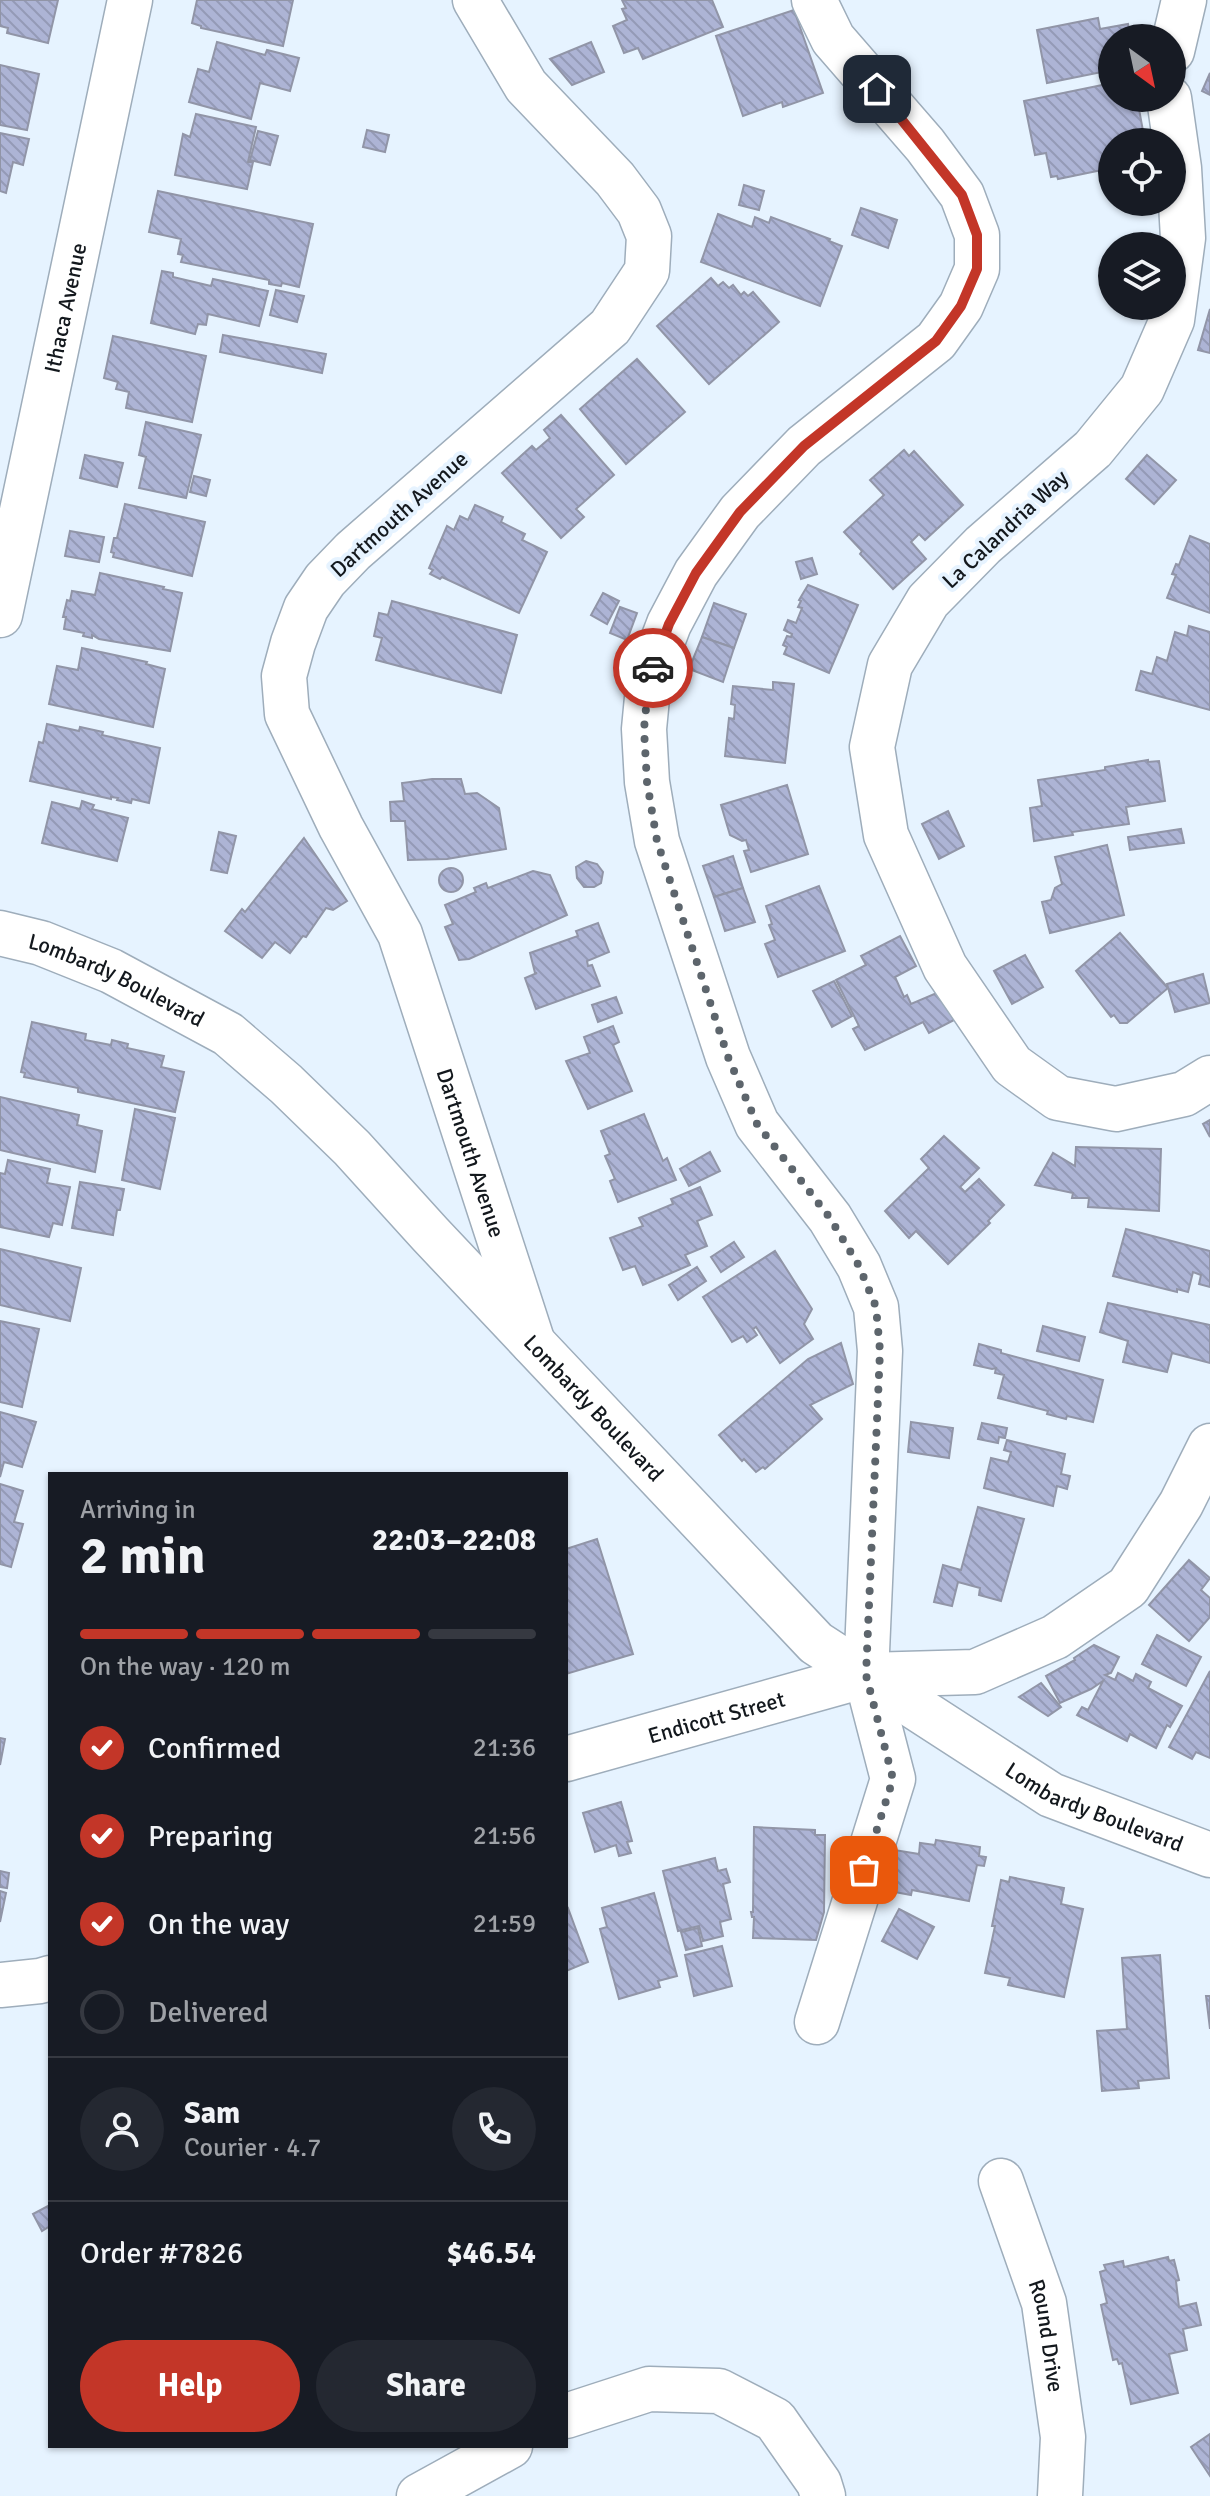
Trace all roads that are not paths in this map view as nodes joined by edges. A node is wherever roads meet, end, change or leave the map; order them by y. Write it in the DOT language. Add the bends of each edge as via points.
graph roads {
  1 [pos="130,0"];
  2 [pos="475,0"];
  3 [pos="814,0"];
  4 [pos="1184,0"];
  5 [pos="1178,24"];
  6 [pos="1171,112"];
  7 [pos="0,615"];
  8 [pos="0,933"];
  9 [pos="1210,1078"];
  10 [pos="533,1343"];
  11 [pos="1210,1446"];
  12 [pos="866,1675"];
  13 [pos="568,1758"];
  14 [pos="1210,1855"];
  15 [pos="48,1979"];
  16 [pos="0,1985"];
  17 [pos="817,2022"];
  18 [pos="1001,2181"];
  19 [pos="568,2415"];
  20 [pos="506,2448"];
  21 [pos="419,2496"];
  22 [pos="823,2496"];
  23 [pos="1060,2496"];
  1 -- 7 [label="street, Ithaca Avenue"];
  2 -- 10 [label="street, Dartmouth Avenue" via="526,86 639,211 649,236 647,271 610,327 325,580 306,608 284,676 287,714 400,934"];
  3 -- 12 [label="street" via="833,39 962,195 977,235 977,269 961,306 936,341 804,446 740,512 705,560 669,624 649,677 644,729 657,841 728,1057 757,1124 830,1218 876,1307 880,1351"];
  4 -- 5 [label="street"];
  6 -- 9 [label="street, La Calandria Way" via="1183,238 1172,320 1142,389 1093,449 928,601 890,665 872,747 886,835 945,967 1012,1065 1058,1098 1116,1109 1184,1094"];
  8 -- 10 [label="street, Lombardy Boulevard" via="111,971 228,1034 352,1148"];
  10 -- 12 [label="street, Lombardy Boulevard" via="816,1643"];
  11 -- 12 [label="street, Endicott Street" via="1181,1504 1128,1587 1055,1637 975,1672"];
  12 -- 13 [label="street, Endicott Street"];
  12 -- 14 [label="street, Lombardy Boulevard" via="1051,1795"];
  12 -- 17 [label="street" via="893,1779"];
  15 -- 16 [label="street"];
  18 -- 23 [label="street, Round Drive" via="1044,2303 1063,2437"];
  19 -- 22 [label="street" via="649,2389 719,2391 775,2420"];
  20 -- 21 [label="street"];
}
